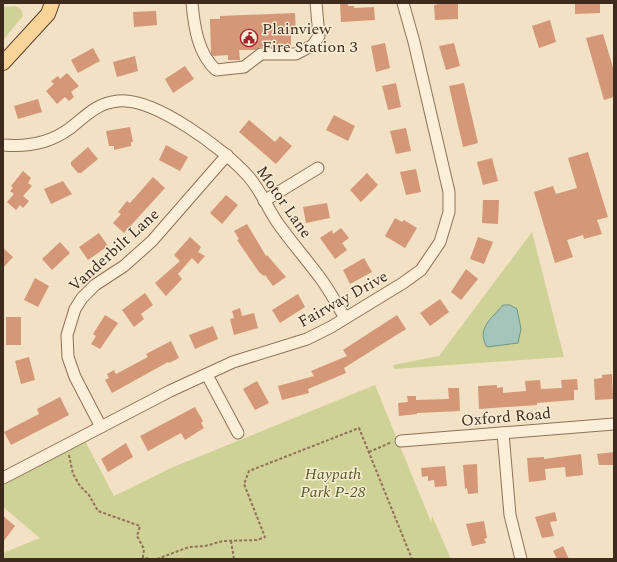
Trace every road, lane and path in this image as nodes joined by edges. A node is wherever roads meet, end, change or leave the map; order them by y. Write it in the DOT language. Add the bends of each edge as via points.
graph roads {
  1 [pos="52,3"];
  2 [pos="192,3"];
  3 [pos="316,3"];
  4 [pos="403,3"];
  5 [pos="3,64"];
  6 [pos="3,145"];
  7 [pos="227,155"];
  8 [pos="318,168"];
  9 [pos="264,201"];
  10 [pos="345,318"];
  11 [pos="207,375"];
  12 [pos="614,424"];
  13 [pos="101,427"];
  14 [pos="238,433"];
  15 [pos="503,433"];
  16 [pos="401,441"];
  17 [pos="65,446"];
  18 [pos="369,452"];
  19 [pos="3,478"];
  20 [pos="231,541"];
  21 [pos="142,558"];
  22 [pos="148,559"];
  23 [pos="157,559"];
  24 [pos="234,559"];
  25 [pos="412,559"];
  26 [pos="521,559"];
  1 -- 5 [label="main road" via="48,14"];
  2 -- 3 [label="street" via="198,39 216,70 244,67 262,54 296,54 313,45 319,36"];
  4 -- 10 [label="street, Fairway Drive" via="446,175 449,212 440,242 421,270"];
  6 -- 7 [label="street, Motor Lane" via="22,146 57,137 90,110 118,101 131,101 154,109 201,135"];
  7 -- 9 [label="street, Motor Lane" via="249,177"];
  7 -- 13 [label="street, Vanderbilt Lane" via="152,241 124,266 94,285 75,309 67,335 68,357 75,377"];
  8 -- 9 [label="street"];
  9 -- 10 [label="street, Motor Lane" via="291,242 322,280"];
  10 -- 11 [label="street, Fairway Drive" via="307,339 233,362"];
  11 -- 13 [label="street, Fairway Drive"];
  11 -- 14 [label="street"];
  12 -- 15 [label="street, Oxford Road"];
  13 -- 17 [label="street, Fairway Drive"];
  15 -- 16 [label="street, Oxford Road"];
  15 -- 26 [label="street" via="510,515"];
  16 -- 18 [label="path"];
  17 -- 19 [label="street, Fairway Drive"];
  17 -- 21 [label="path" via="73,474 98,511 140,526 138,536 144,549"];
  18 -- 20 [label="path" via="359,428 249,471 244,484 265,537 257,540"];
  18 -- 25 [label="path"];
  20 -- 23 [label="path" via="189,547"];
  20 -- 24 [label="path"];
  21 -- 22 [label="path"];
}
